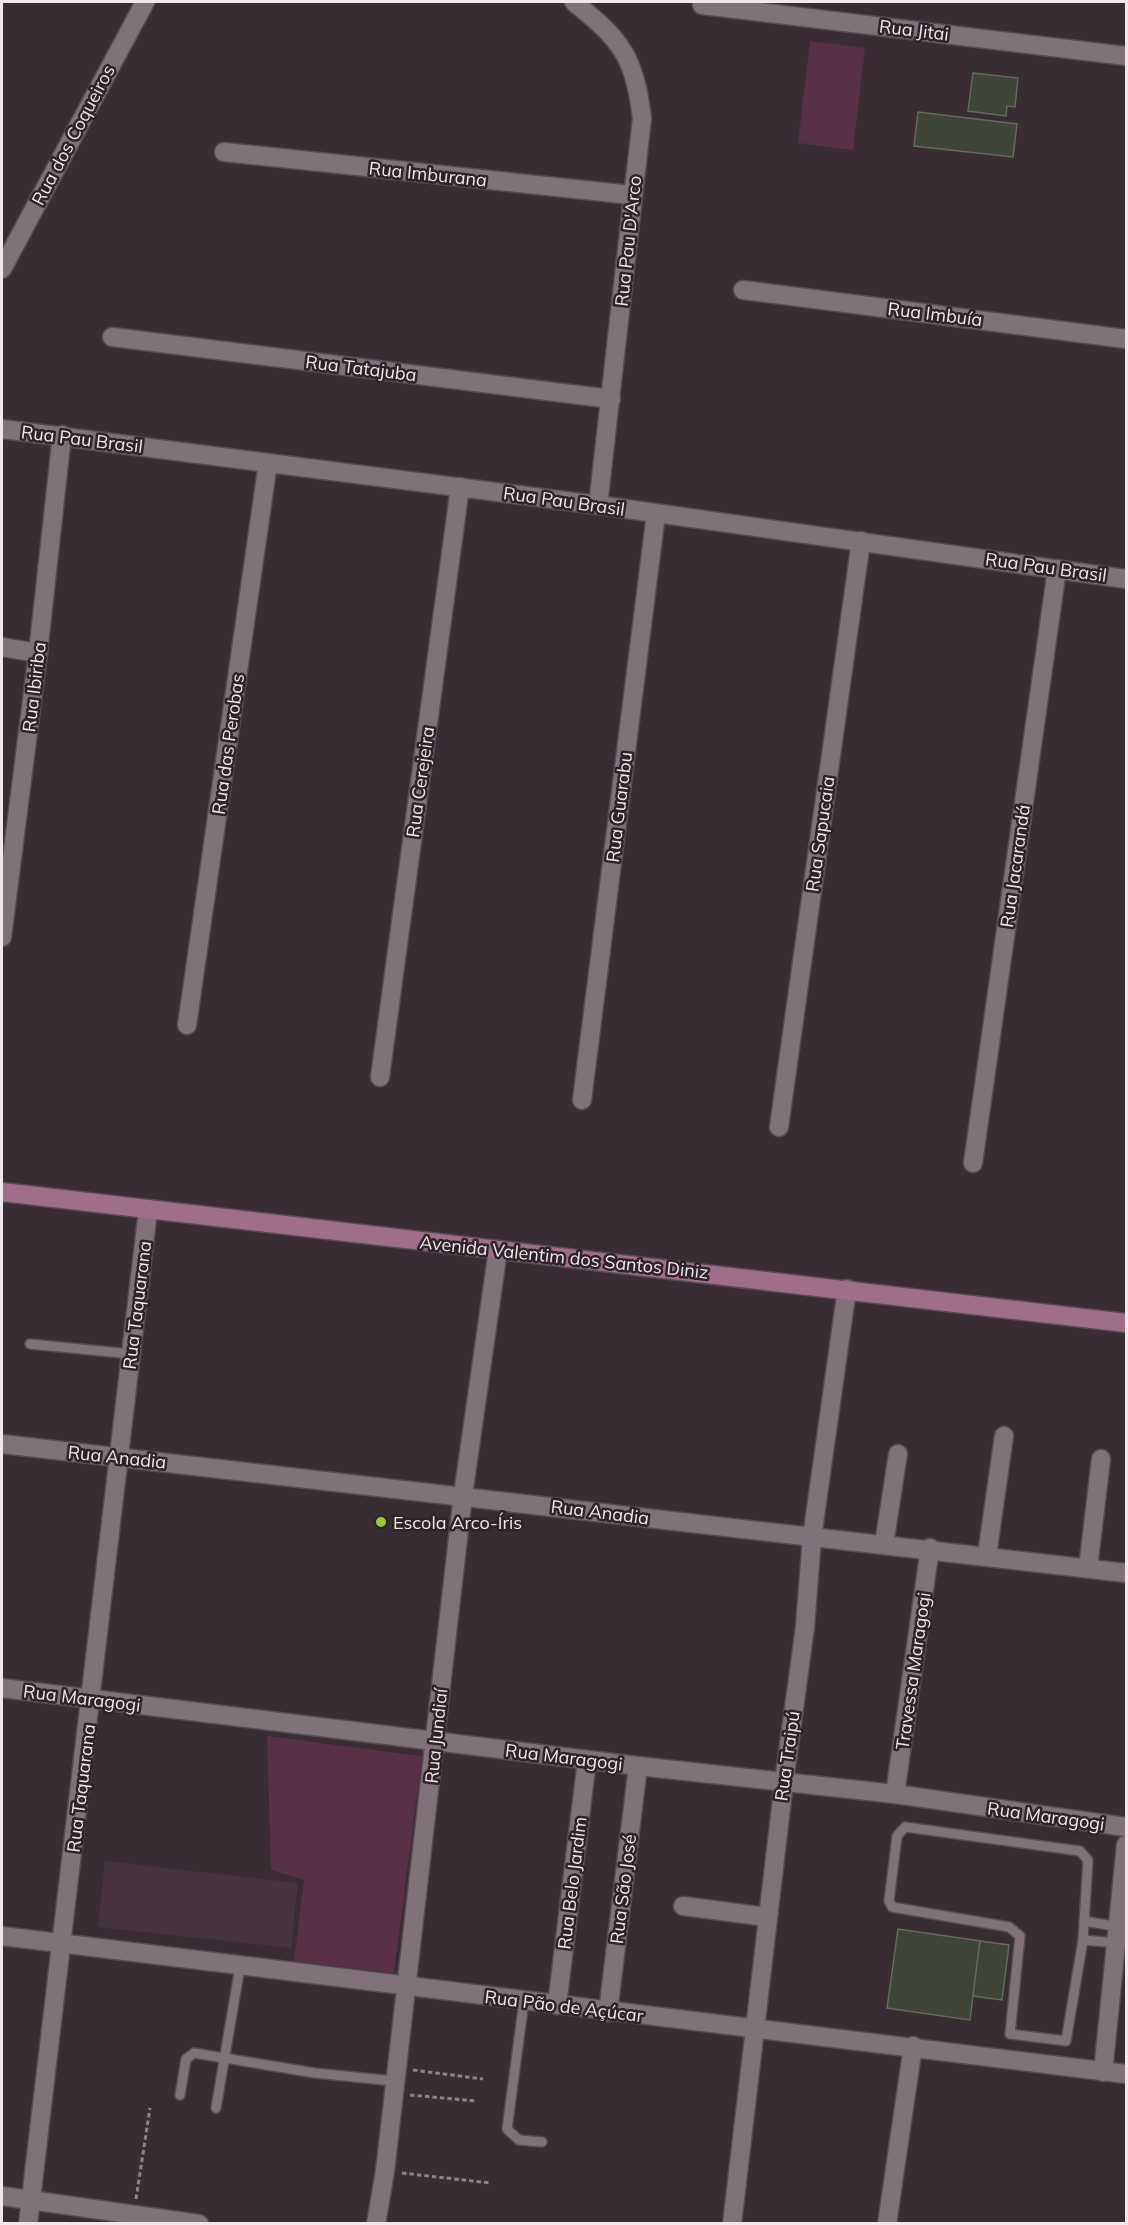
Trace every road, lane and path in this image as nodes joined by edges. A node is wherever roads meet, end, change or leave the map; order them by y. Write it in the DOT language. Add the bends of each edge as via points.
graph roads {
  1 [pos="145,2"];
  2 [pos="574,2"];
  3 [pos="702,5"];
  4 [pos="1126,56"];
  5 [pos="224,152"];
  6 [pos="632,195"];
  7 [pos="2,269"];
  8 [pos="743,290"];
  9 [pos="112,337"];
  10 [pos="1126,339"];
  11 [pos="611,399"];
  12 [pos="2,429"];
  13 [pos="62,435"];
  14 [pos="268,463"];
  15 [pos="460,487"];
  16 [pos="598,505"];
  17 [pos="656,514"];
  18 [pos="861,542"];
  19 [pos="1057,569"];
  20 [pos="1126,579"];
  21 [pos="2,647"];
  22 [pos="38,653"];
  23 [pos="7,849"];
  24 [pos="2,937"];
  25 [pos="187,1025"];
  26 [pos="380,1077"];
  27 [pos="582,1100"];
  28 [pos="779,1127"];
  29 [pos="973,1163"];
  30 [pos="2,1192"];
  31 [pos="148,1210"];
  32 [pos="498,1250"];
  33 [pos="848,1289"];
  34 [pos="1126,1323"];
  35 [pos="30,1344"];
  36 [pos="131,1354"];
  37 [pos="1004,1436"];
  38 [pos="2,1444"];
  39 [pos="898,1454"];
  40 [pos="119,1458"];
  41 [pos="1101,1459"];
  42 [pos="463,1495"];
  43 [pos="812,1537"];
  44 [pos="884,1544"];
  45 [pos="930,1548"];
  46 [pos="987,1555"];
  47 [pos="1088,1568"];
  48 [pos="1126,1573"];
  49 [pos="2,1688"];
  50 [pos="92,1699"];
  51 [pos="435,1742"];
  52 [pos="587,1760"];
  53 [pos="638,1766"];
  54 [pos="784,1782"];
  55 [pos="895,1794"];
  56 [pos="1126,1827"];
  57 [pos="1126,1845"];
  58 [pos="683,1906"];
  59 [pos="767,1917"];
  60 [pos="1084,1922"];
  61 [pos="1119,1935"];
  62 [pos="2,1936"];
  63 [pos="1083,1940"];
  64 [pos="62,1944"];
  65 [pos="240,1967"];
  66 [pos="407,1987"];
  67 [pos="524,2001"];
  68 [pos="557,2006"];
  69 [pos="609,2012"];
  70 [pos="755,2029"];
  71 [pos="913,2046"];
  72 [pos="224,2058"];
  73 [pos="1103,2072"];
  74 [pos="1126,2074"];
  75 [pos="483,2079"];
  76 [pos="395,2081"];
  77 [pos="180,2095"];
  78 [pos="476,2101"];
  79 [pos="150,2108"];
  80 [pos="216,2108"];
  81 [pos="542,2142"];
  82 [pos="385,2171"];
  83 [pos="490,2183"];
  84 [pos="2,2196"];
  85 [pos="31,2201"];
  86 [pos="134,2215"];
  87 [pos="28,2223"];
  88 [pos="200,2223"];
  89 [pos="376,2223"];
  90 [pos="732,2223"];
  91 [pos="887,2223"];
  1 -- 7 [label="street, Rua dos Coqueiros"];
  2 -- 6 [label="street, Rua Pau D'Arco" via="605,27 627,52 638,82 642,118"];
  3 -- 4 [label="street, Rua Jitai"];
  5 -- 6 [label="street, Rua Imburana"];
  6 -- 11 [label="street, Rua Pau D'Arco"];
  8 -- 10 [label="street, Rua Imbuía"];
  9 -- 11 [label="street, Rua Tatajuba"];
  11 -- 16 [label="street, Rua Pau D'Arco"];
  12 -- 13 [label="street, Rua Pau Brasil"];
  13 -- 14 [label="street, Rua Pau Brasil"];
  13 -- 22 [label="street, Rua Ibiriba"];
  14 -- 15 [label="street, Rua Pau Brasil"];
  14 -- 25 [label="street, Rua das Perobas"];
  15 -- 16 [label="street, Rua Pau Brasil"];
  15 -- 26 [label="street, Rua Cerejeira"];
  16 -- 17 [label="street, Rua Pau Brasil"];
  17 -- 18 [label="street, Rua Pau Brasil"];
  17 -- 27 [label="street, Rua Guarabu"];
  18 -- 19 [label="street, Rua Pau Brasil"];
  18 -- 28 [label="street, Rua Sapucaia"];
  19 -- 20 [label="street, Rua Pau Brasil"];
  19 -- 29 [label="street, Rua Jacarandá"];
  21 -- 22 [label="street"];
  22 -- 23 [label="street, Rua Ibiriba"];
  23 -- 24 [label="street, Rua Ibiriba"];
  30 -- 31 [label="street, Avenida Valentim dos Santos Diniz"];
  31 -- 32 [label="street, Avenida Valentim dos Santos Diniz"];
  31 -- 36 [label="street, Rua Taquarana"];
  32 -- 33 [label="street, Avenida Valentim dos Santos Diniz"];
  32 -- 42 [label="street, Rua Jundiaí"];
  33 -- 34 [label="street, Avenida Valentim dos Santos Diniz"];
  33 -- 43 [label="street, Rua Traipú"];
  35 -- 36 [label="lane"];
  36 -- 40 [label="street, Rua Taquarana"];
  37 -- 46 [label="street"];
  38 -- 40 [label="street, Rua Anadia"];
  39 -- 44 [label="street"];
  40 -- 42 [label="street, Rua Anadia"];
  40 -- 50 [label="street, Rua Taquarana"];
  41 -- 47 [label="street"];
  42 -- 43 [label="street, Rua Anadia"];
  42 -- 51 [label="street, Rua Jundiaí"];
  43 -- 44 [label="street, Rua Anadia"];
  43 -- 54 [label="street, Rua Traipú" via="806,1627"];
  44 -- 45 [label="street, Rua Anadia"];
  45 -- 46 [label="street, Rua Anadia"];
  45 -- 55 [label="street, Travessa Maragogi"];
  46 -- 47 [label="street, Rua Anadia"];
  47 -- 48 [label="street, Rua Anadia"];
  49 -- 50 [label="street, Rua Maragogi"];
  50 -- 51 [label="street, Rua Maragogi"];
  50 -- 64 [label="street, Rua Taquarana"];
  51 -- 52 [label="street, Rua Maragogi"];
  51 -- 66 [label="street, Rua Jundiaí"];
  52 -- 53 [label="street, Rua Maragogi"];
  52 -- 68 [label="street, Rua Belo Jardim"];
  53 -- 54 [label="street, Rua Maragogi"];
  53 -- 69 [label="street, Rua São José"];
  54 -- 55 [label="street, Rua Maragogi"];
  54 -- 59 [label="street, Rua Traipú"];
  55 -- 56 [label="street, Rua Maragogi"];
  57 -- 61 [label="street"];
  58 -- 59 [label="street"];
  59 -- 70 [label="street, Rua Traipú"];
  60 -- 61 [label="lane"];
  60 -- 63 [label="lane"];
  60 -- 63 [label="lane" via="1088,1860 1080,1851 905,1827 897,1836 889,1901 892,1907 1009,1927 1020,1936 1009,2031 1012,2035 1066,2041"];
  61 -- 63 [label="lane"];
  61 -- 73 [label="street"];
  62 -- 64 [label="street, Rua Pão de Açúcar"];
  64 -- 65 [label="street, Rua Pão de Açúcar"];
  64 -- 85 [label="street, Rua Taquarana"];
  65 -- 66 [label="street, Rua Pão de Açúcar"];
  65 -- 72 [label="lane"];
  66 -- 67 [label="street, Rua Pão de Açúcar"];
  66 -- 76 [label="street, Rua Jundiaí"];
  67 -- 68 [label="street, Rua Pão de Açúcar"];
  67 -- 81 [label="lane" via="507,2130 519,2140"];
  68 -- 69 [label="street, Rua Pão de Açúcar"];
  69 -- 70 [label="street, Rua Pão de Açúcar"];
  70 -- 71 [label="street, Rua Pão de Açúcar"];
  70 -- 90 [label="street, Rua Traipú"];
  71 -- 73 [label="street, Rua Pão de Açúcar"];
  71 -- 91 [label="street"];
  72 -- 76 [label="lane"];
  72 -- 77 [label="lane" via="188,2055"];
  72 -- 80 [label="lane"];
  73 -- 74 [label="street, Rua Pão de Açúcar"];
  75 -- 76 [label="path"];
  76 -- 78 [label="path"];
  76 -- 82 [label="street, Rua Jundiaí"];
  79 -- 86 [label="path"];
  82 -- 83 [label="path"];
  82 -- 89 [label="street, Rua Jundiaí"];
  84 -- 85 [label="street"];
  85 -- 86 [label="street"];
  85 -- 87 [label="street, Rua Taquarana"];
  86 -- 88 [label="street"];
}
